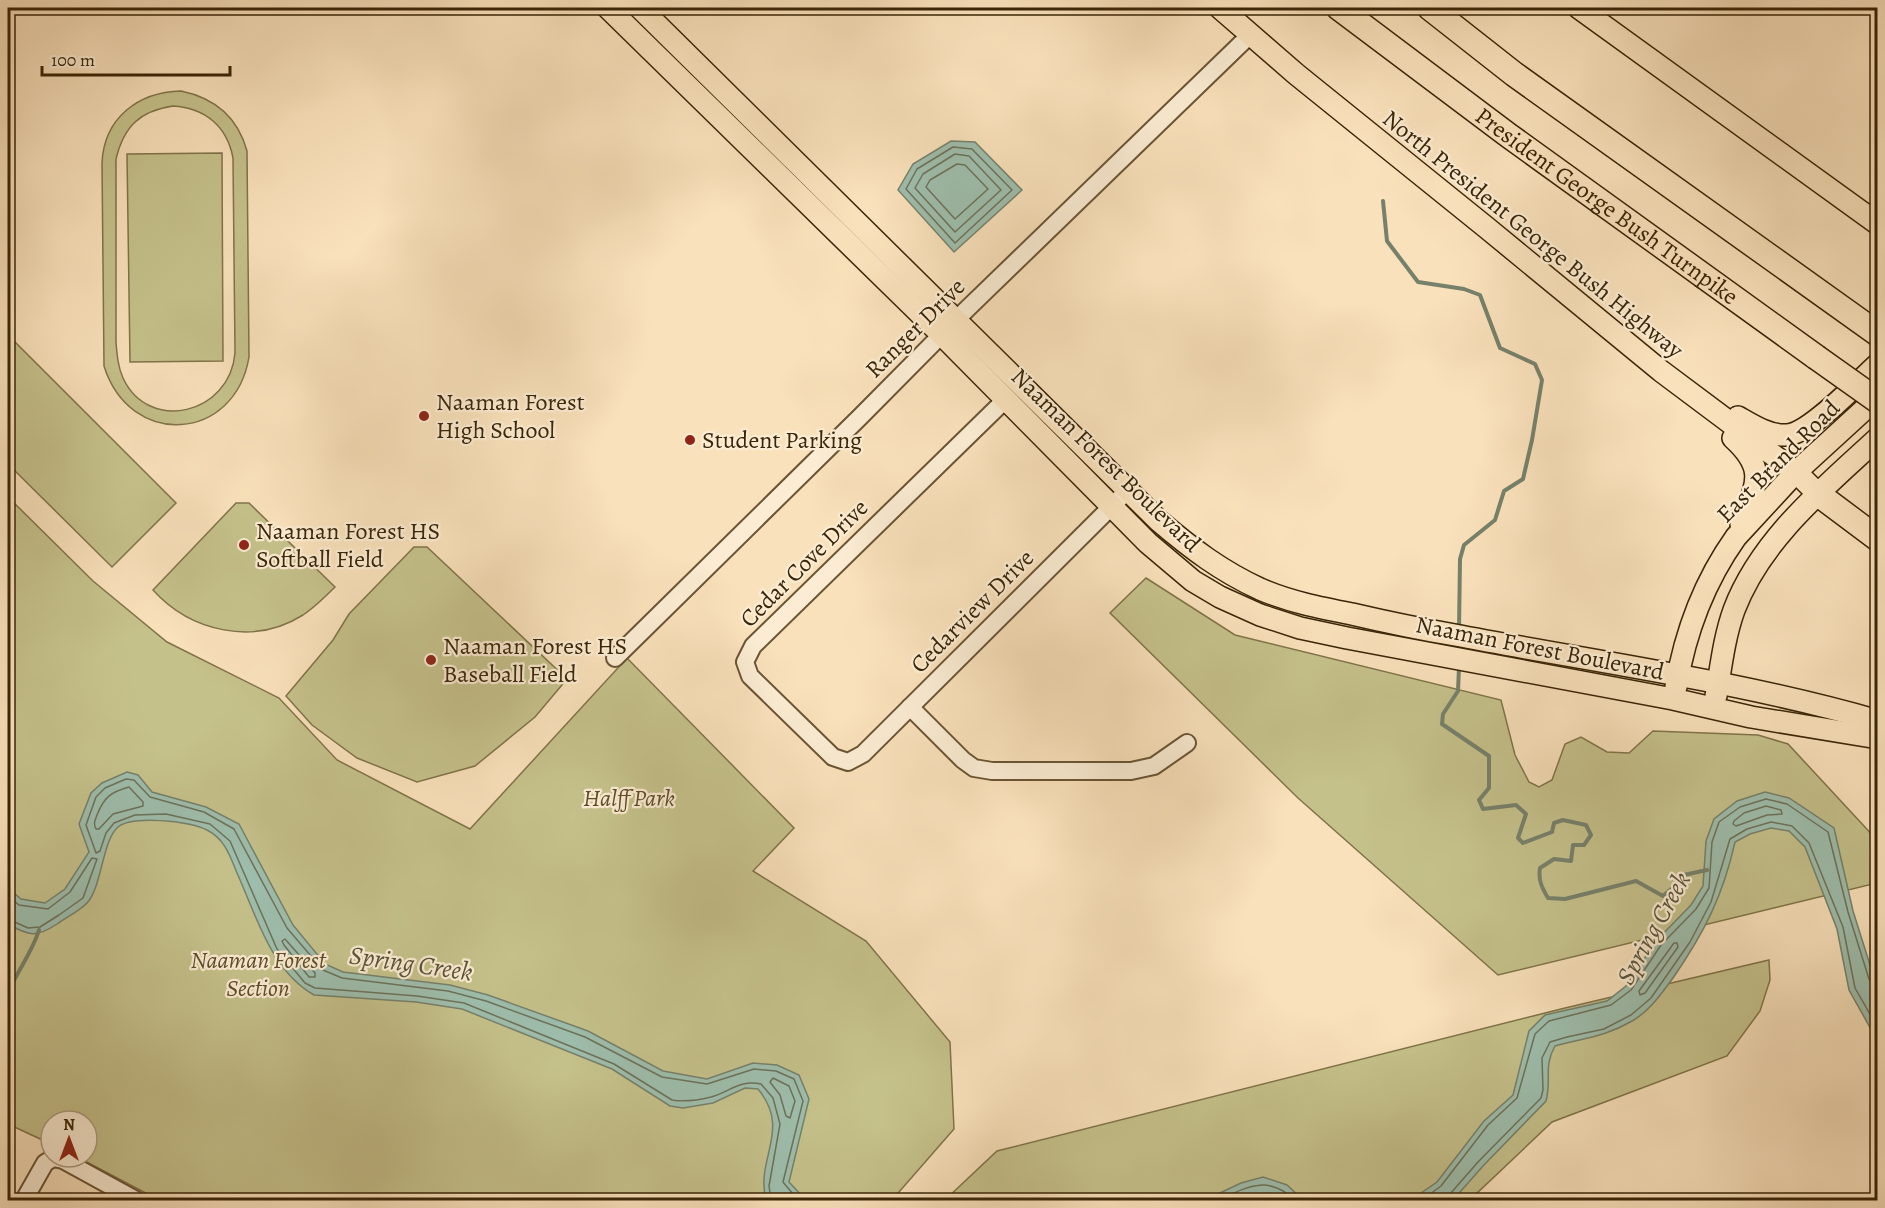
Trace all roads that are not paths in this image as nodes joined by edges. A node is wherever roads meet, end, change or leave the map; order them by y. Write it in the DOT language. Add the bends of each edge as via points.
graph roads {
  1 [pos="608,8"];
  2 [pos="640,8"];
  3 [pos="1220,8"];
  4 [pos="1339,8"];
  5 [pos="1430,8"];
  6 [pos="1579,8"];
  7 [pos="1251,34"];
  8 [pos="1878,224"];
  9 [pos="957,319"];
  10 [pos="1878,334"];
  11 [pos="942,335"];
  12 [pos="1878,364"];
  13 [pos="1661,371"];
  14 [pos="1006,399"];
  15 [pos="1878,399"];
  16 [pos="1878,438"];
  17 [pos="1796,472"];
  18 [pos="1128,490"];
  19 [pos="1818,494"];
  20 [pos="1111,506"];
  21 [pos="1736,537"];
  22 [pos="1878,539"];
  23 [pos="1302,604"];
  24 [pos="1296,627"];
  25 [pos="615,658"];
  26 [pos="1678,675"];
  27 [pos="1718,682"];
  28 [pos="1673,699"];
  29 [pos="910,707"];
  30 [pos="1714,708"];
  31 [pos="1878,721"];
  32 [pos="1878,738"];
  33 [pos="1187,743"];
  34 [pos="848,762"];
  35 [pos="42,1169"];
  36 [pos="79,1169"];
  37 [pos="24,1200"];
  38 [pos="136,1200"];
  1 -- 11 [label="main road, Naaman Forest Boulevard"];
  2 -- 9 [label="main road, Naaman Forest Boulevard"];
  3 -- 7 [label="main road, North President George Bush Highway"];
  4 -- 15 [label="highway, President George Bush Turnpike, bridge" via="1508,135"];
  5 -- 10 [label="highway" via="1514,74"];
  6 -- 8 [label="main road"];
  7 -- 9 [label="street, Ranger Drive"];
  7 -- 13 [label="main road, North President George Bush Highway"];
  9 -- 11 [label="street, Ranger Drive"];
  9 -- 18 [label="main road, Naaman Forest Boulevard"];
  11 -- 14 [label="main road, Naaman Forest Boulevard"];
  11 -- 25 [label="street, Ranger Drive"];
  12 -- 13 [label="main road" via="1806,429 1786,435 1748,423 1678,376"];
  13 -- 17 [label="main road, North President George Bush Highway"];
  13 -- 21 [label="main road" via="1665,383 1749,453 1756,470 1755,482"];
  14 -- 20 [label="main road, Naaman Forest Boulevard"];
  14 -- 34 [label="street, Cedar Cove Drive" via="753,646 745,662 750,676 832,757"];
  15 -- 17 [label="main road, East Brand Road"];
  16 -- 19 [label="main road"];
  17 -- 19 [label="main road, North President George Bush Highway"];
  17 -- 21 [label="main road, East Brand Road"];
  18 -- 20 [label="street, Cedarview Drive"];
  18 -- 23 [label="main road, Naaman Forest Boulevard" via="1198,554 1229,574"];
  19 -- 22 [label="highway"];
  19 -- 27 [label="main road" via="1764,554 1742,590 1726,638"];
  20 -- 24 [label="main road, Naaman Forest Boulevard" via="1193,581 1230,602"];
  20 -- 29 [label="street, Cedarview Drive"];
  21 -- 26 [label="main road, East Brand Road" via="1699,602"];
  23 -- 24 [label="main road"];
  23 -- 26 [label="main road, Naaman Forest Boulevard"];
  24 -- 28 [label="main road, Naaman Forest Boulevard"];
  26 -- 27 [label="main road, Naaman Forest Boulevard"];
  26 -- 28 [label="main road, East Brand Road"];
  27 -- 30 [label="main road"];
  27 -- 31 [label="main road, Naaman Forest Boulevard"];
  28 -- 30 [label="main road, Naaman Forest Boulevard"];
  29 -- 33 [label="street" via="963,760 975,768 993,771 1131,771 1154,766"];
  29 -- 34 [label="street, Cedarview Drive" via="863,754"];
  30 -- 32 [label="main road, Naaman Forest Boulevard"];
  35 -- 37 [label="street"];
  36 -- 38 [label="street"];
}
